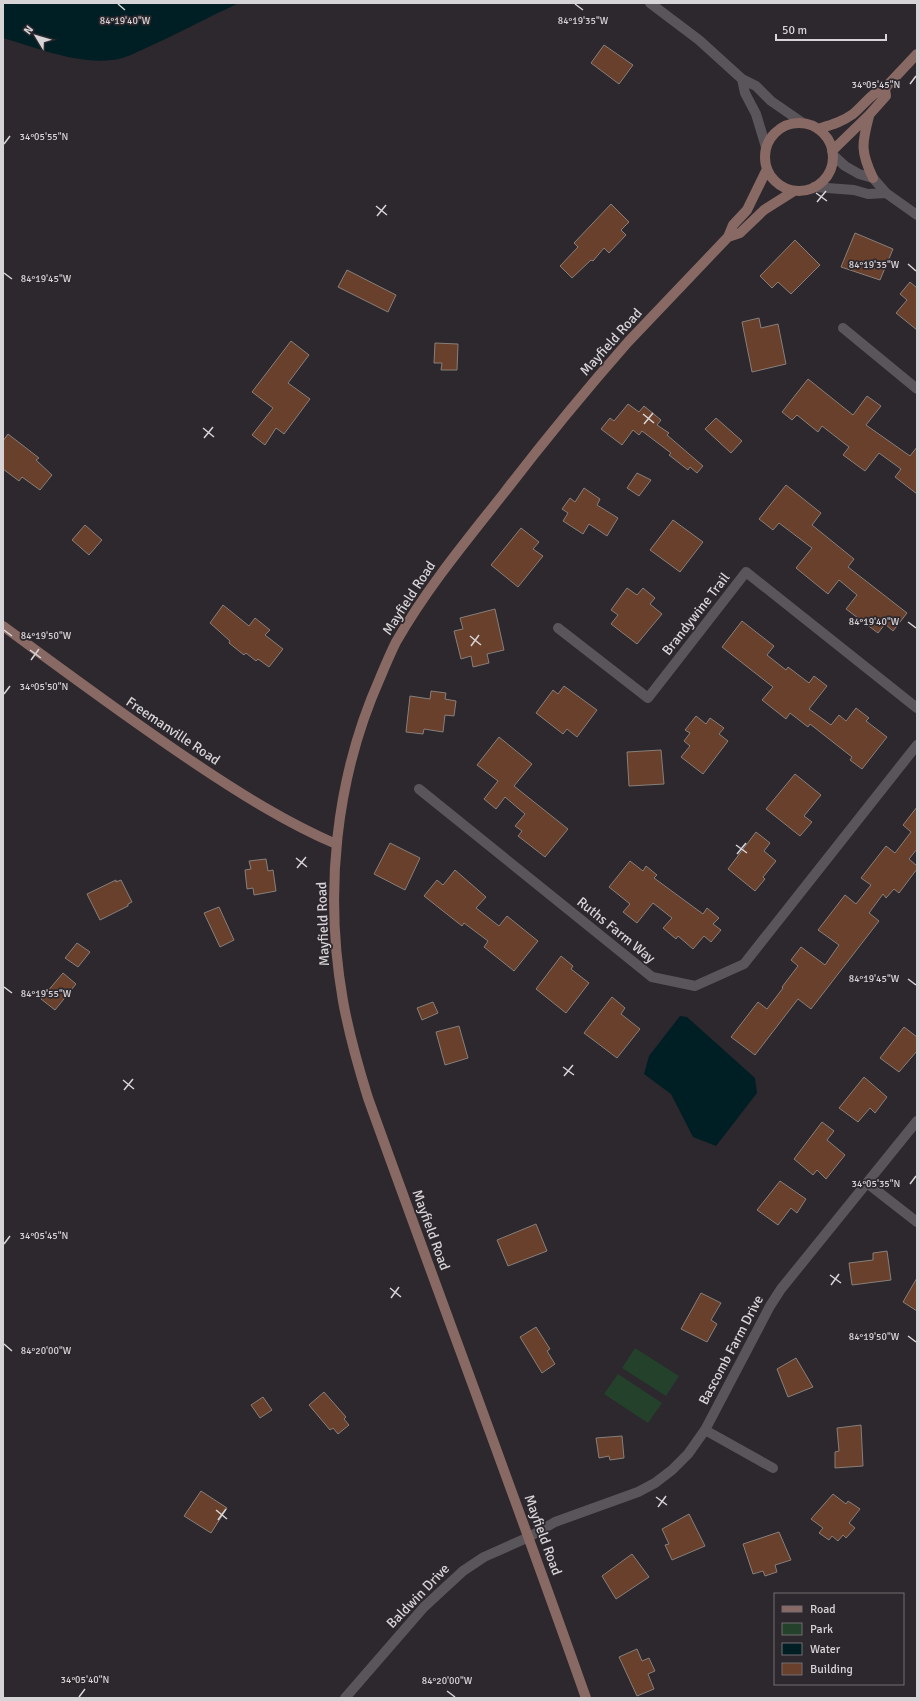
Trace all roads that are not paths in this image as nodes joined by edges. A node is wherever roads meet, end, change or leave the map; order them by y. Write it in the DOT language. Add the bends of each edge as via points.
graph roads {
  1 [pos="650,3"];
  2 [pos="917,54"];
  3 [pos="742,79"];
  4 [pos="886,88"];
  5 [pos="869,115"];
  6 [pos="803,123"];
  7 [pos="818,129"];
  8 [pos="766,147"];
  9 [pos="833,153"];
  10 [pos="767,169"];
  11 [pos="873,178"];
  12 [pos="814,187"];
  13 [pos="794,191"];
  14 [pos="886,193"];
  15 [pos="917,215"];
  16 [pos="728,237"];
  17 [pos="842,328"];
  18 [pos="917,389"];
  19 [pos="3,626"];
  20 [pos="558,628"];
  21 [pos="917,708"];
  22 [pos="917,745"];
  23 [pos="419,789"];
  24 [pos="336,844"];
  25 [pos="917,1122"];
  26 [pos="867,1183"];
  27 [pos="917,1222"];
  28 [pos="705,1430"];
  29 [pos="773,1468"];
  30 [pos="529,1537"];
  31 [pos="345,1698"];
  32 [pos="586,1698"];
  1 -- 3 [label="street" via="699,40"];
  2 -- 4 [label="street"];
  3 -- 6 [label="street" via="756,86 771,101"];
  3 -- 8 [label="street"];
  4 -- 5 [label="street" via="886,96"];
  4 -- 7 [label="street" via="878,90 854,114 840,123"];
  5 -- 9 [label="street"];
  5 -- 11 [label="street" via="863,142 865,161"];
  6 -- 7 [label="street"];
  6 -- 8 [label="street" via="792,123 782,127"];
  7 -- 9 [label="street" via="829,140"];
  8 -- 10 [label="street"];
  9 -- 11 [label="street" via="845,166"];
  9 -- 12 [label="street" via="828,174 821,184"];
  10 -- 13 [label="street" via="776,183"];
  10 -- 16 [label="street, Mayfield Road" via="747,210 733,225"];
  11 -- 14 [label="street"];
  12 -- 13 [label="street"];
  12 -- 14 [label="street" via="854,190 868,194"];
  13 -- 16 [label="street, Mayfield Road" via="764,210 740,233"];
  14 -- 15 [label="street"];
  16 -- 24 [label="street, Mayfield Road" via="628,343 558,424 428,589 395,644 366,710 346,777"];
  17 -- 18 [label="street"];
  19 -- 24 [label="street, Freemanville Road" via="141,727 213,775 304,830"];
  20 -- 21 [label="street, Brandywine Trail" via="648,698 746,572"];
  22 -- 23 [label="street, Ruths Farm Way" via="744,964 695,986 652,977"];
  24 -- 30 [label="street, Mayfield Road" via="336,949 343,1002 356,1057 368,1098"];
  25 -- 26 [label="street, Bascomb Farm Drive"];
  26 -- 27 [label="street"];
  26 -- 28 [label="street, Bascomb Farm Drive" via="777,1295"];
  28 -- 29 [label="street"];
  28 -- 30 [label="street, Bascomb Farm Drive" via="688,1454 656,1483 555,1522"];
  30 -- 31 [label="street, Baldwin Drive" via="484,1557 462,1571 424,1607"];
  30 -- 32 [label="street, Mayfield Road"];
}
